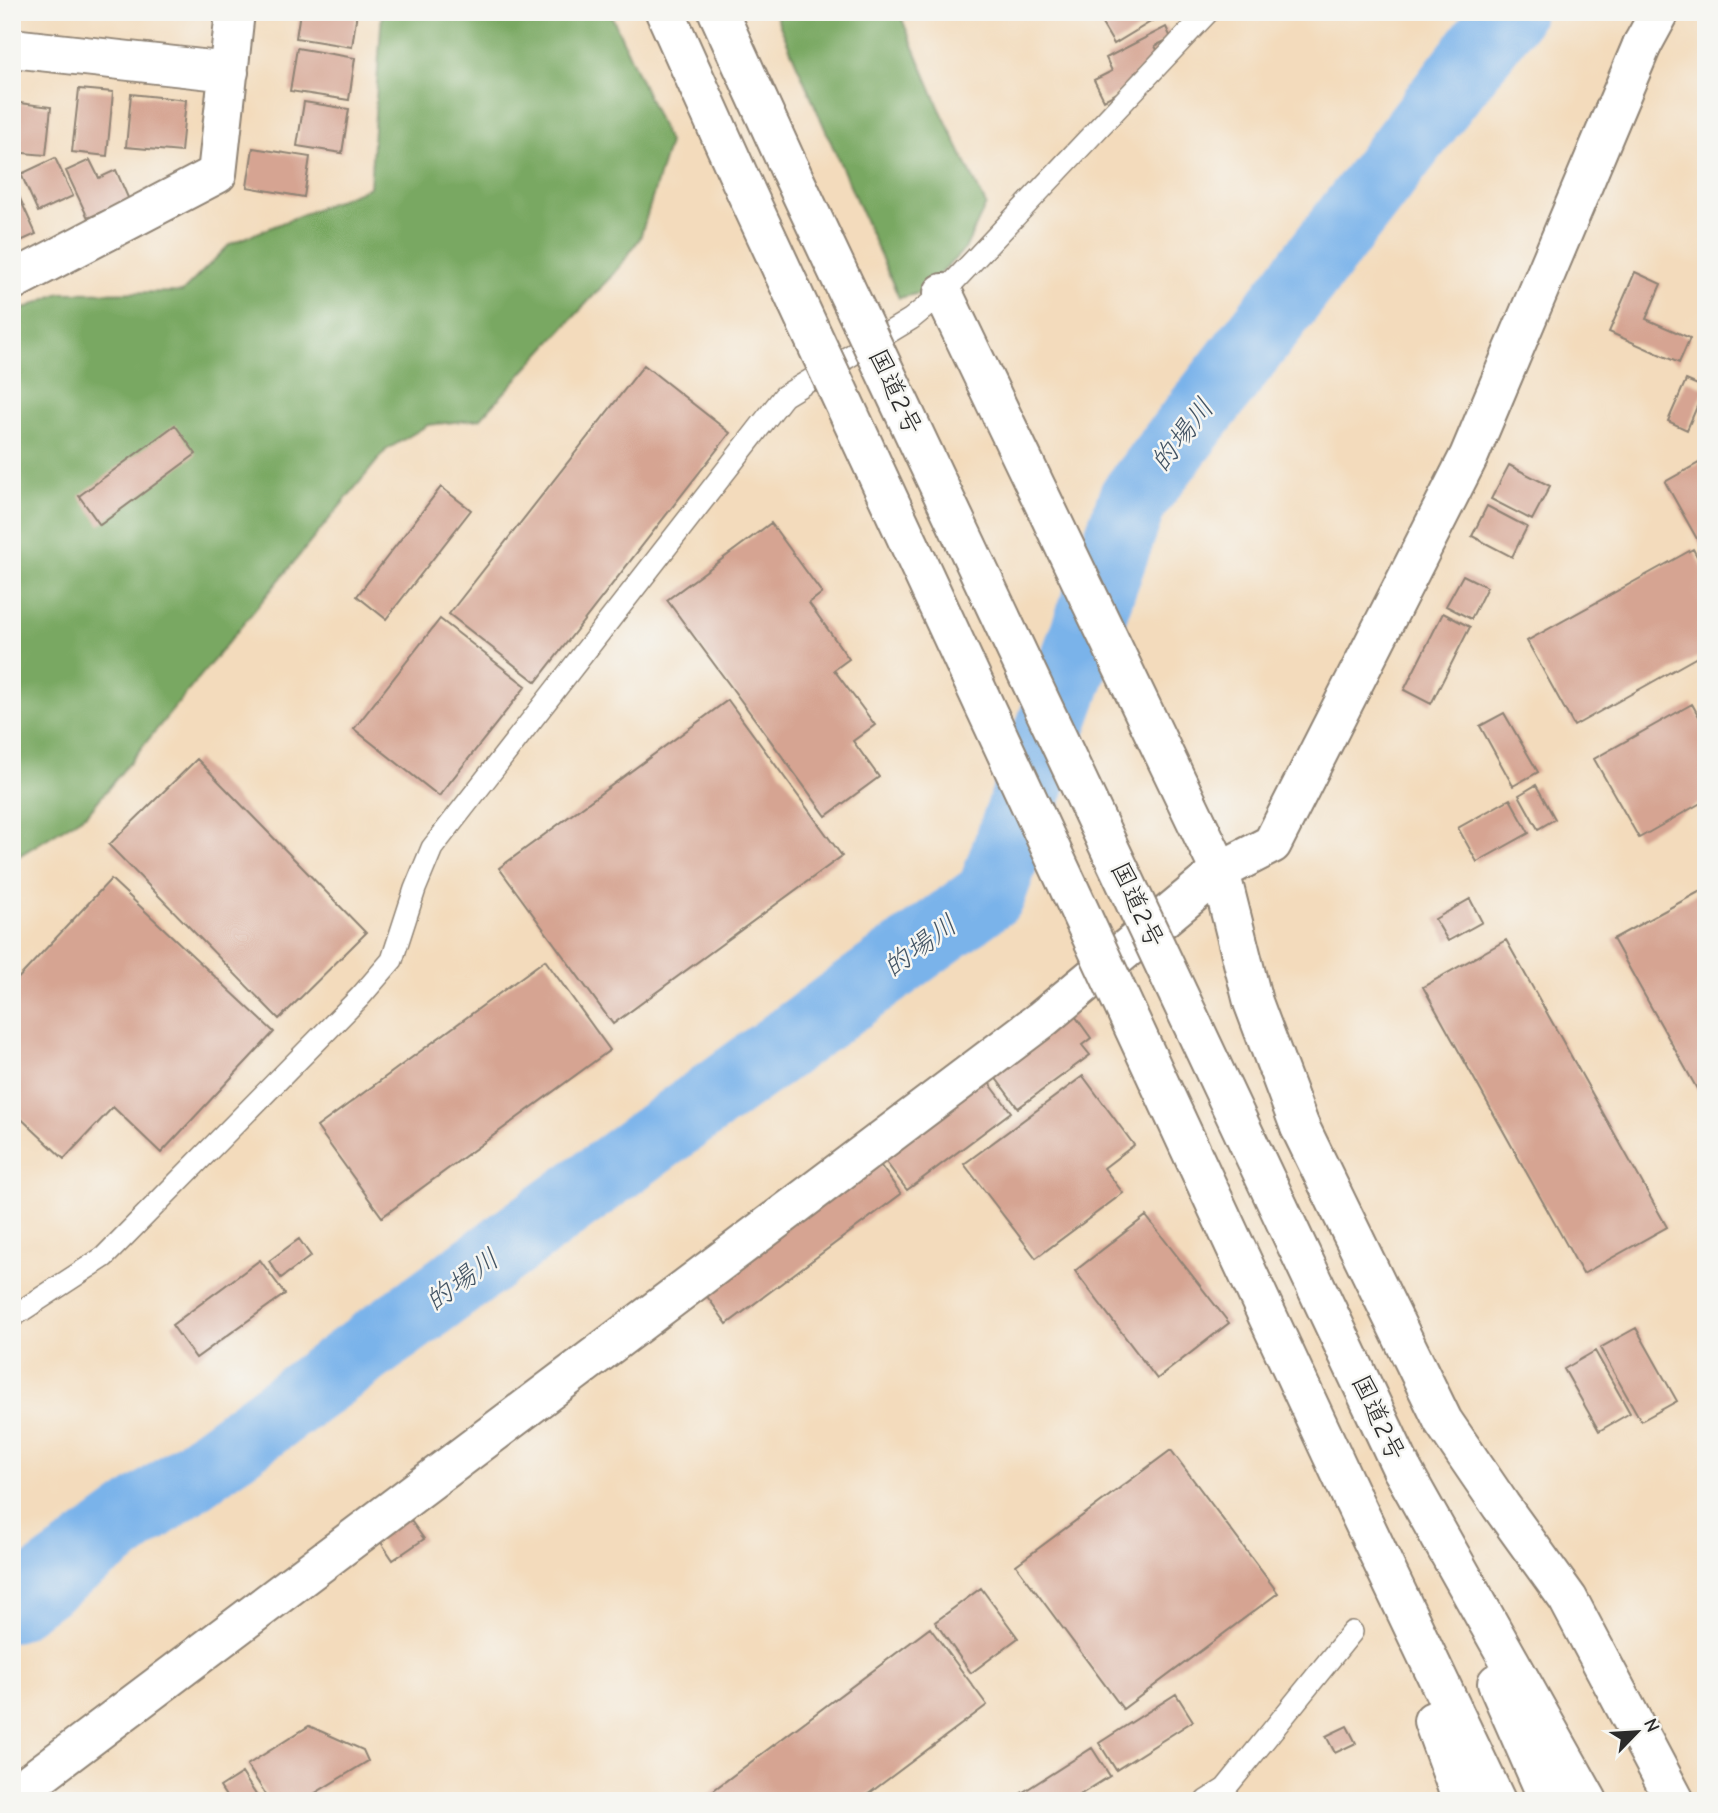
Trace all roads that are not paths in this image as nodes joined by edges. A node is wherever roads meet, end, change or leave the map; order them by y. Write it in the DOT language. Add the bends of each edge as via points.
graph roads {
  1 [pos="235,12"];
  2 [pos="665,12"];
  3 [pos="718,12"];
  4 [pos="1208,12"];
  5 [pos="1660,12"];
  6 [pos="12,48"];
  7 [pos="229,72"];
  8 [pos="12,281"];
  9 [pos="943,293"];
  10 [pos="1220,871"];
  11 [pos="12,1317"];
  12 [pos="1352,1632"];
  13 [pos="1489,1642"];
  14 [pos="1426,1674"];
  15 [pos="12,1796"];
  16 [pos="1210,1800"];
  17 [pos="1462,1801"];
  18 [pos="1496,1801"];
  19 [pos="1549,1801"];
  20 [pos="1588,1801"];
  21 [pos="1675,1801"];
  1 -- 7 [label="main road"];
  2 -- 14 [label="main road, 国道2号, bridge" via="1352,1498"];
  3 -- 13 [label="main road, 国道2号, bridge" via="1402,1469"];
  4 -- 9 [label="lane"];
  5 -- 10 [label="main road" via="1469,456 1272,844"];
  6 -- 7 [label="main road"];
  7 -- 8 [label="main road" via="217,174"];
  9 -- 10 [label="main road"];
  9 -- 11 [label="lane" via="911,319 784,396 432,848 392,960 104,1256"];
  10 -- 15 [label="main road" via="1041,1020"];
  10 -- 21 [label="main road" via="1254,1002 1300,1127 1443,1421 1568,1599"];
  12 -- 16 [label="lane" via="1225,1788"];
  13 -- 19 [label="main road"];
  13 -- 20 [label="main road"];
  14 -- 17 [label="main road"];
  14 -- 18 [label="main road"];
}
